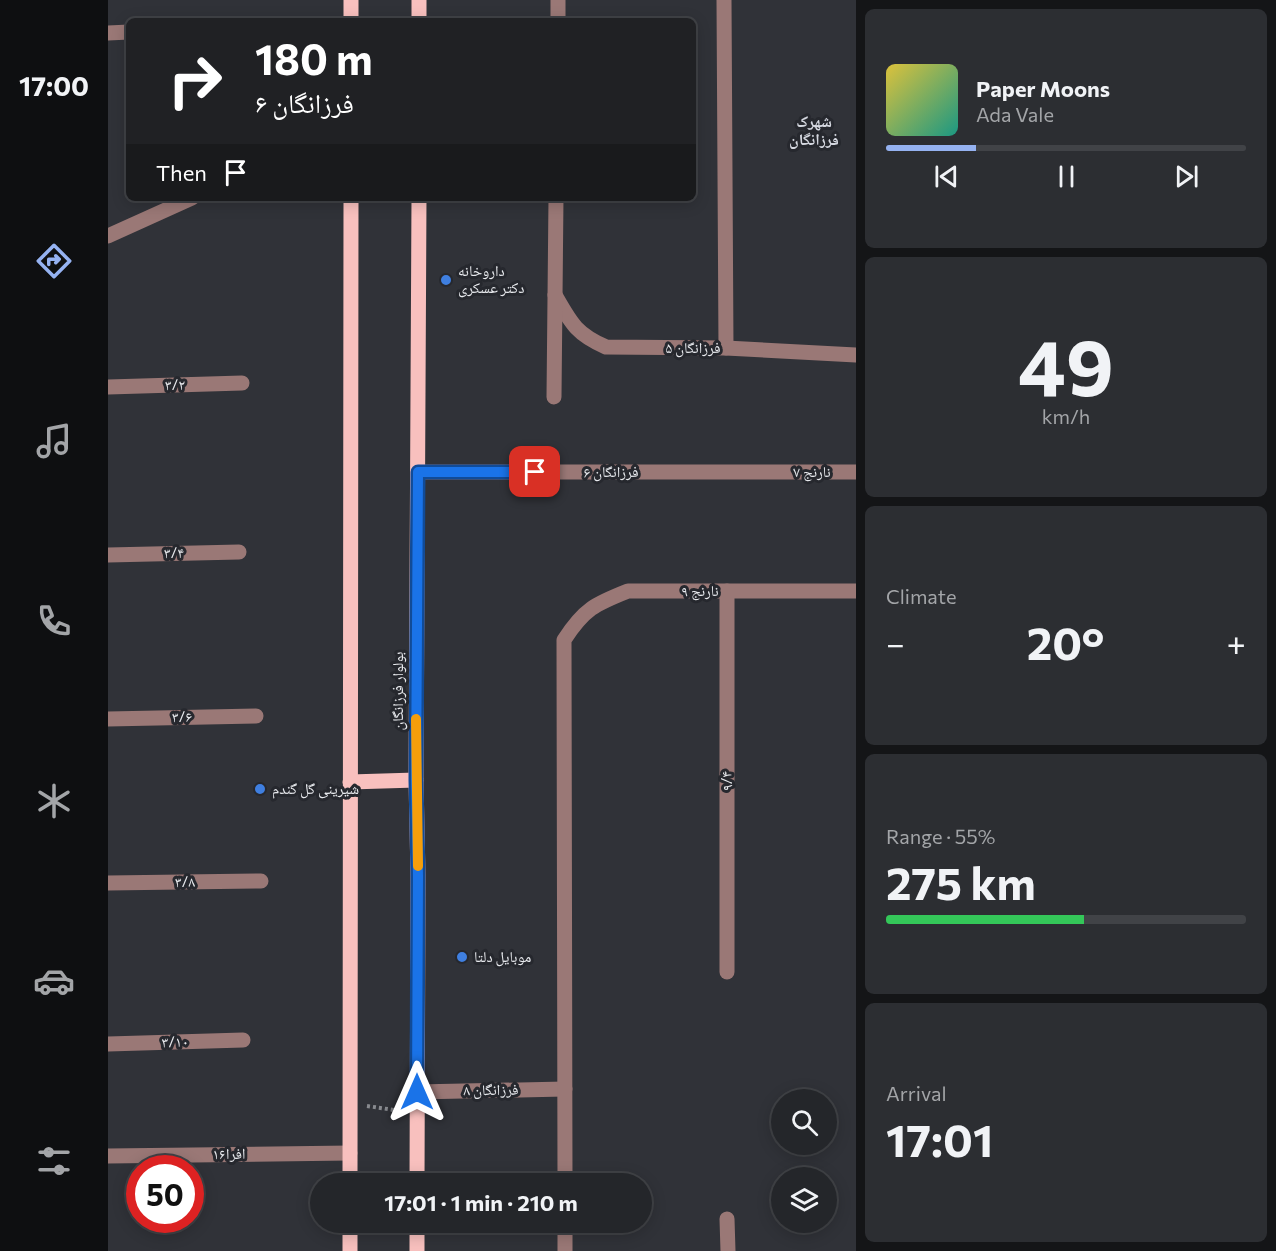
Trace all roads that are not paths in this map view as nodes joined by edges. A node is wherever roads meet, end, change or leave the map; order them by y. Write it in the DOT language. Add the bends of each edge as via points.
graph roads {
  1 [pos="351,0"];
  2 [pos="419,0"];
  3 [pos="558,0"];
  4 [pos="724,0"];
  5 [pos="351,18"];
  6 [pos="419,18"];
  7 [pos="558,18"];
  8 [pos="126,32"];
  9 [pos="108,33"];
  10 [pos="185,201"];
  11 [pos="351,201"];
  12 [pos="419,201"];
  13 [pos="556,201"];
  14 [pos="108,236"];
  15 [pos="555,295"];
  16 [pos="726,348"];
  17 [pos="856,355"];
  18 [pos="242,383"];
  19 [pos="108,387"];
  20 [pos="554,397"];
  21 [pos="418,472"];
  22 [pos="768,472"];
  23 [pos="856,472"];
  24 [pos="239,552"];
  25 [pos="108,555"];
  26 [pos="727,591"];
  27 [pos="856,591"];
  28 [pos="256,716"];
  29 [pos="108,719"];
  30 [pos="416,780"];
  31 [pos="350,782"];
  32 [pos="261,881"];
  33 [pos="108,883"];
  34 [pos="727,972"];
  35 [pos="243,1040"];
  36 [pos="108,1044"];
  37 [pos="565,1089"];
  38 [pos="417,1092"];
  39 [pos="350,1153"];
  40 [pos="108,1156"];
  41 [pos="350,1173"];
  42 [pos="417,1173"];
  43 [pos="565,1173"];
  44 [pos="728,1219"];
  45 [pos="350,1233"];
  46 [pos="417,1233"];
  47 [pos="565,1233"];
  48 [pos="350,1251"];
  49 [pos="417,1251"];
  50 [pos="565,1251"];
  51 [pos="728,1251"];
  1 -- 5 [label="main road"];
  2 -- 6 [label="main road"];
  3 -- 7 [label="street"];
  4 -- 16 [label="street"];
  8 -- 9 [label="street"];
  10 -- 14 [label="street"];
  11 -- 31 [label="main road"];
  12 -- 21 [label="main road, بولوار فرزانگان"];
  13 -- 15 [label="street"];
  15 -- 16 [label="street, فرزانگان ۵" via="572,324 588,339 606,348"];
  15 -- 20 [label="street"];
  16 -- 17 [label="street, فرزانگان ۵"];
  18 -- 19 [label="street, ۳/۲"];
  21 -- 22 [label="street, فرزانگان ۶"];
  21 -- 30 [label="main road, بولوار فرزانگان"];
  22 -- 23 [label="street, نارنج ۷"];
  24 -- 25 [label="street, ۳/۴"];
  26 -- 27 [label="street, نارنج ۹"];
  26 -- 34 [label="street, ۹/۴"];
  26 -- 37 [label="street, نارنج ۹" via="628,591 595,605 576,621 564,640"];
  28 -- 29 [label="street, ۳/۶"];
  30 -- 31 [label="main road"];
  30 -- 38 [label="main road, بولوار فرزانگان"];
  31 -- 39 [label="main road"];
  32 -- 33 [label="street, ۳/۸"];
  35 -- 36 [label="street, ۳/۱۰"];
  37 -- 38 [label="street, فرزانگان ۸"];
  37 -- 43 [label="street"];
  38 -- 42 [label="main road, بولوار فرزانگان"];
  39 -- 40 [label="street, ۱۶افرا"];
  39 -- 41 [label="main road"];
  44 -- 51 [label="street"];
  45 -- 48 [label="main road"];
  46 -- 49 [label="main road"];
  47 -- 50 [label="street"];
}
